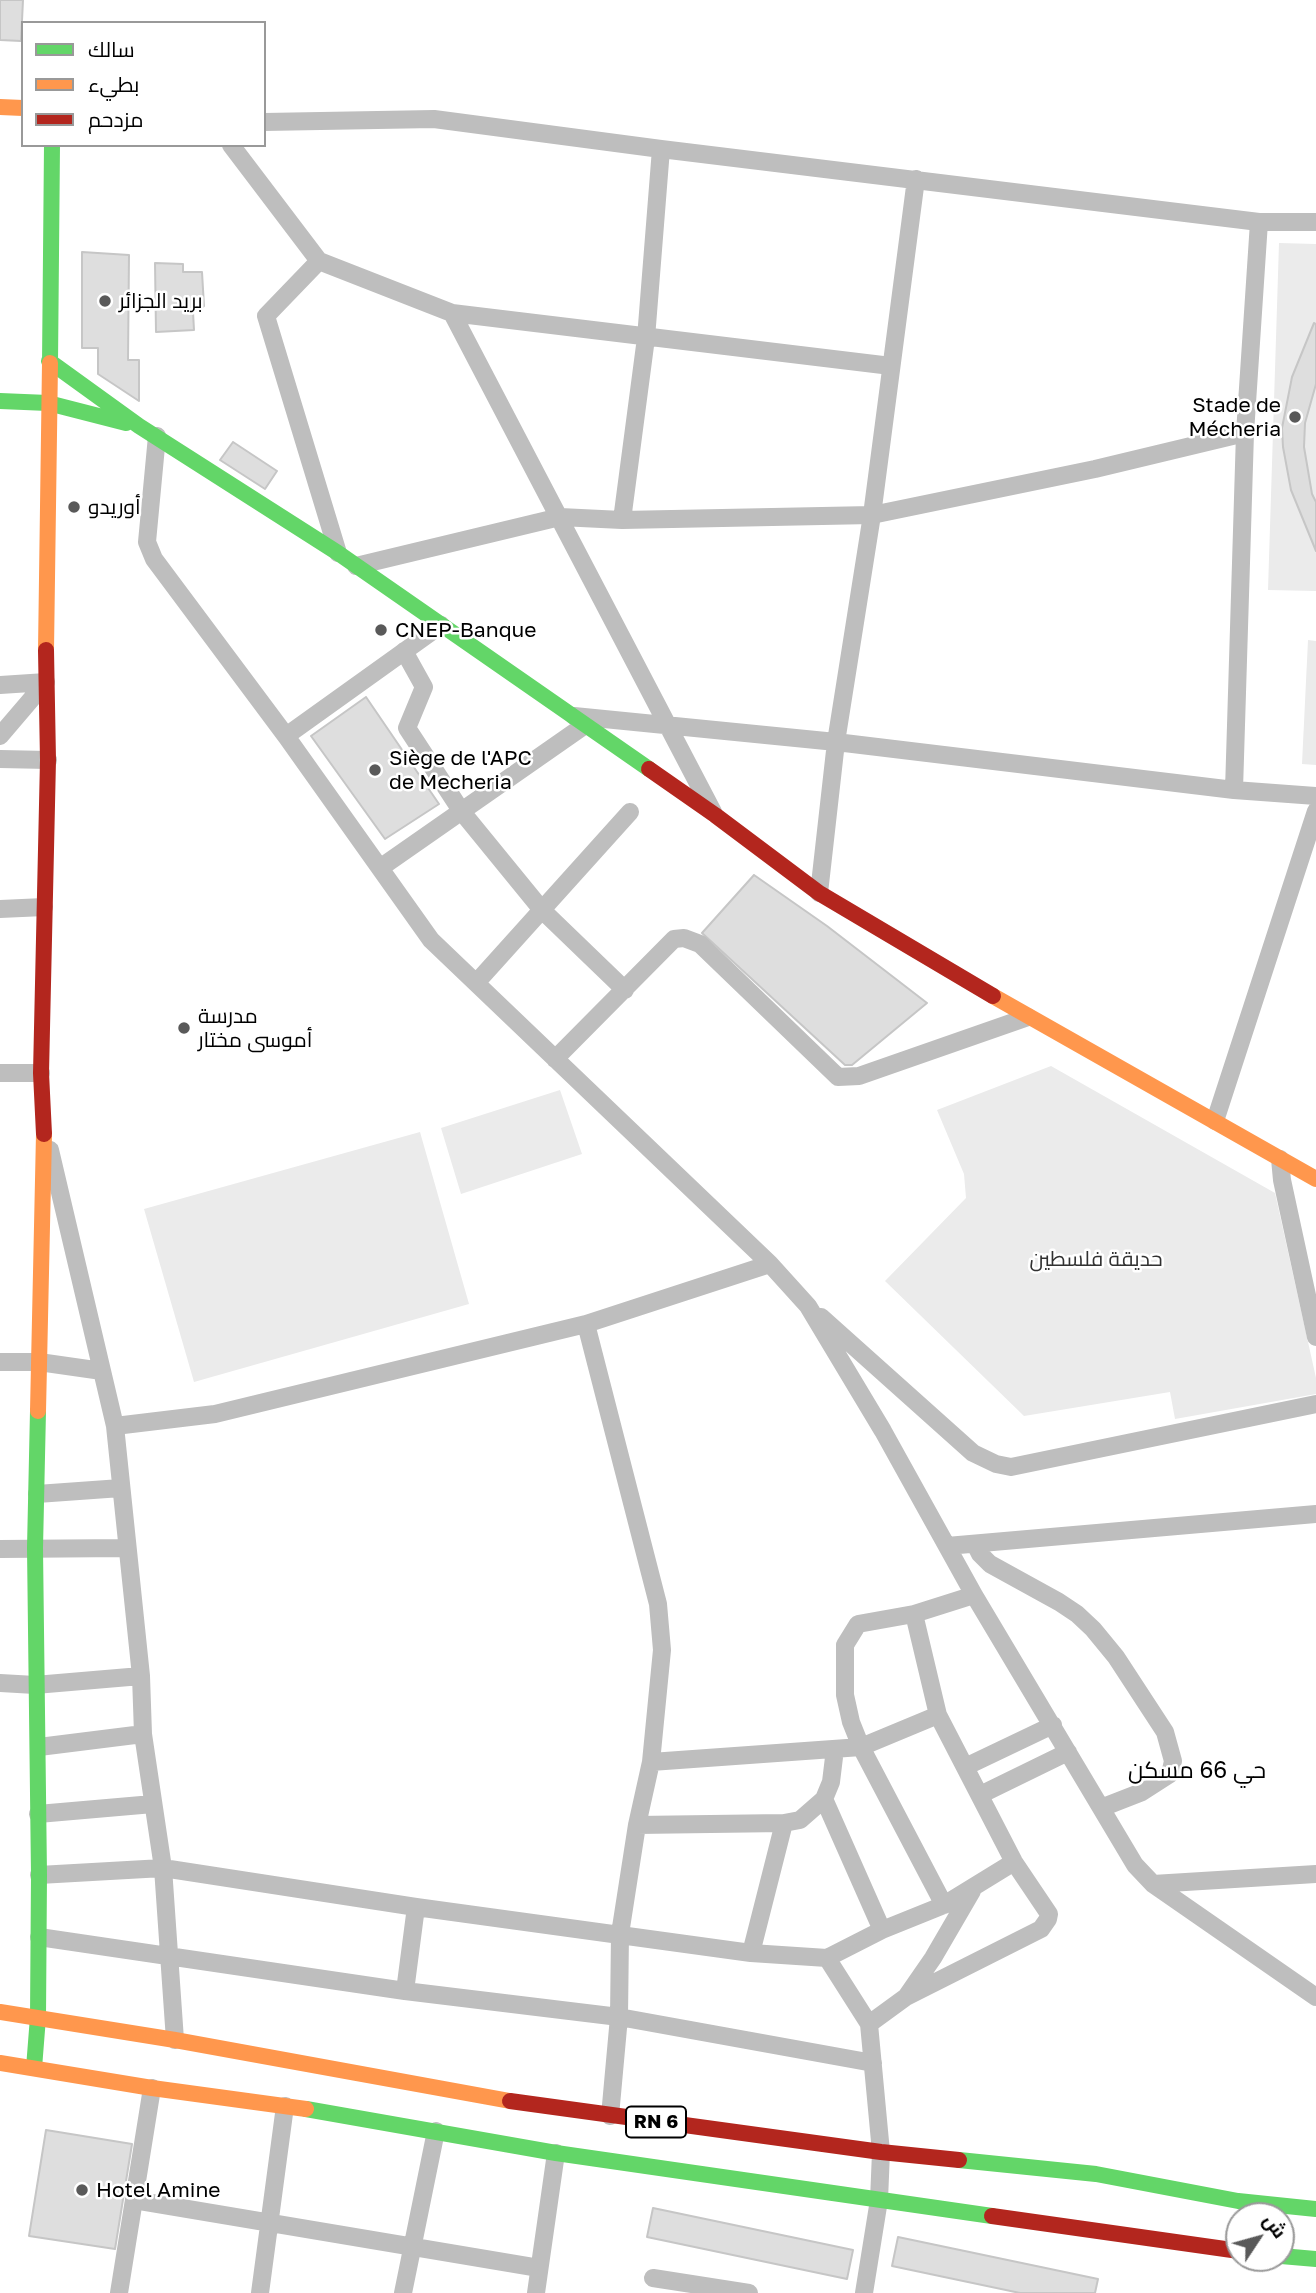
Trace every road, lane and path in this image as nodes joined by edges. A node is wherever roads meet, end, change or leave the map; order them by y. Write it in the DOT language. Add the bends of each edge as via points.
graph roads {
  1 [pos="0,107"];
  2 [pos="21,108"];
  3 [pos="266,122"];
  4 [pos="51,147"];
  5 [pos="233,147"];
  6 [pos="661,149"];
  7 [pos="916,179"];
  8 [pos="1315,219"];
  9 [pos="1259,222"];
  10 [pos="319,261"];
  11 [pos="453,313"];
  12 [pos="646,338"];
  13 [pos="49,361"];
  14 [pos="891,366"];
  15 [pos="0,401"];
  16 [pos="48,402"];
  17 [pos="139,426"];
  18 [pos="1245,433"];
  19 [pos="157,436"];
  20 [pos="872,515"];
  21 [pos="560,517"];
  22 [pos="622,520"];
  23 [pos="338,553"];
  24 [pos="356,566"];
  25 [pos="441,625"];
  26 [pos="404,651"];
  27 [pos="46,682"];
  28 [pos="0,685"];
  29 [pos="578,720"];
  30 [pos="667,724"];
  31 [pos="0,736"];
  32 [pos="286,736"];
  33 [pos="836,742"];
  34 [pos="0,759"];
  35 [pos="48,760"];
  36 [pos="1234,790"];
  37 [pos="1316,796"];
  38 [pos="1316,811"];
  39 [pos="462,812"];
  40 [pos="630,812"];
  41 [pos="715,815"];
  42 [pos="380,869"];
  43 [pos="819,893"];
  44 [pos="44,907"];
  45 [pos="0,909"];
  46 [pos="542,910"];
  47 [pos="476,983"];
  48 [pos="625,990"];
  49 [pos="1028,1017"];
  50 [pos="555,1059"];
  51 [pos="0,1073"];
  52 [pos="41,1073"];
  53 [pos="1215,1121"];
  54 [pos="44,1126"];
  55 [pos="1280,1159"];
  56 [pos="1316,1179"];
  57 [pos="770,1264"];
  58 [pos="808,1306"];
  59 [pos="586,1324"];
  60 [pos="1316,1337"];
  61 [pos="0,1362"];
  62 [pos="39,1362"];
  63 [pos="102,1371"];
  64 [pos="1316,1404"];
  65 [pos="115,1426"];
  66 [pos="121,1488"];
  67 [pos="37,1493"];
  68 [pos="1316,1514"];
  69 [pos="975,1544"];
  70 [pos="947,1546"];
  71 [pos="35,1548"];
  72 [pos="127,1548"];
  73 [pos="0,1549"];
  74 [pos="974,1595"];
  75 [pos="915,1614"];
  76 [pos="141,1676"];
  77 [pos="0,1683"];
  78 [pos="36,1685"];
  79 [pos="938,1715"];
  80 [pos="1053,1725"];
  81 [pos="144,1734"];
  82 [pos="38,1747"];
  83 [pos="861,1747"];
  84 [pos="835,1749"];
  85 [pos="1068,1752"];
  86 [pos="651,1762"];
  87 [pos="965,1767"];
  88 [pos="980,1795"];
  89 [pos="824,1799"];
  90 [pos="153,1804"];
  91 [pos="1101,1808"];
  92 [pos="38,1814"];
  93 [pos="783,1823"];
  94 [pos="637,1825"];
  95 [pos="1014,1862"];
  96 [pos="163,1868"];
  97 [pos="1316,1874"];
  98 [pos="39,1875"];
  99 [pos="1153,1884"];
  100 [pos="974,1888"];
  101 [pos="944,1905"];
  102 [pos="416,1907"];
  103 [pos="882,1930"];
  104 [pos="620,1934"];
  105 [pos="39,1937"];
  106 [pos="751,1953"];
  107 [pos="169,1956"];
  108 [pos="827,1958"];
  109 [pos="405,1991"];
  110 [pos="906,1997"];
  111 [pos="1316,1997"];
  112 [pos="0,2012"];
  113 [pos="38,2017"];
  114 [pos="619,2017"];
  115 [pos="869,2024"];
  116 [pos="175,2039"];
  117 [pos="0,2063"];
  118 [pos="873,2063"];
  119 [pos="34,2068"];
  120 [pos="152,2088"];
  121 [pos="285,2106"];
  122 [pos="610,2116"];
  123 [pos="436,2130"];
  124 [pos="881,2152"];
  125 [pos="555,2153"];
  126 [pos="134,2200"];
  127 [pos="879,2200"];
  128 [pos="1316,2209"];
  129 [pos="270,2223"];
  130 [pos="412,2247"];
  131 [pos="1225,2249"];
  132 [pos="1295,2257"];
  133 [pos="1316,2259"];
  134 [pos="539,2268"];
  135 [pos="653,2278"];
  136 [pos="118,2293"];
  137 [pos="260,2293"];
  138 [pos="404,2293"];
  139 [pos="536,2293"];
  140 [pos="749,2293"];
  141 [pos="863,2293"];
  1 -- 2 [label="main road"];
  3 -- 6 [label="street" via="434,119"];
  4 -- 13 [label="main road"];
  5 -- 10 [label="street"];
  6 -- 7 [label="street"];
  6 -- 12 [label="street"];
  7 -- 9 [label="street"];
  7 -- 14 [label="street"];
  8 -- 9 [label="street"];
  9 -- 18 [label="street"];
  10 -- 11 [label="street"];
  10 -- 23 [label="street" via="266,316"];
  11 -- 12 [label="street"];
  11 -- 21 [label="street"];
  12 -- 14 [label="street"];
  12 -- 22 [label="street"];
  13 -- 16 [label="main road"];
  13 -- 17 [label="main road"];
  14 -- 20 [label="street"];
  15 -- 16 [label="main road"];
  16 -- 17 [label="main road"];
  16 -- 27 [label="main road"];
  17 -- 19 [label="main road"];
  18 -- 20 [label="street"];
  18 -- 36 [label="street"];
  19 -- 23 [label="main road"];
  19 -- 32 [label="street" via="147,542 150,551"];
  20 -- 22 [label="street"];
  20 -- 33 [label="street"];
  21 -- 22 [label="street"];
  21 -- 24 [label="street"];
  21 -- 30 [label="street"];
  23 -- 24 [label="main road"];
  24 -- 25 [label="main road"];
  25 -- 26 [label="street"];
  25 -- 29 [label="main road"];
  26 -- 32 [label="street"];
  26 -- 39 [label="street" via="424,687 407,729"];
  27 -- 28 [label="street"];
  27 -- 31 [label="street"];
  27 -- 35 [label="main road"];
  29 -- 30 [label="street"];
  29 -- 39 [label="street"];
  29 -- 41 [label="main road"];
  30 -- 33 [label="street"];
  30 -- 41 [label="street"];
  32 -- 42 [label="street"];
  33 -- 36 [label="street"];
  33 -- 43 [label="street"];
  34 -- 35 [label="street"];
  35 -- 44 [label="main road"];
  36 -- 37 [label="street"];
  38 -- 53 [label="street"];
  39 -- 42 [label="street"];
  39 -- 46 [label="street"];
  40 -- 46 [label="street"];
  41 -- 43 [label="main road"];
  42 -- 47 [label="street" via="431,940"];
  43 -- 49 [label="main road"];
  44 -- 45 [label="street"];
  44 -- 52 [label="main road"];
  46 -- 47 [label="street"];
  46 -- 48 [label="street"];
  47 -- 50 [label="street"];
  48 -- 49 [label="street" via="674,939 692,940 838,1077 859,1076"];
  48 -- 50 [label="street"];
  49 -- 53 [label="main road"];
  50 -- 57 [label="street"];
  51 -- 52 [label="street"];
  52 -- 54 [label="main road"];
  53 -- 55 [label="main road"];
  54 -- 62 [label="main road"];
  54 -- 63 [label="street"];
  55 -- 56 [label="main road"];
  55 -- 60 [label="street"];
  57 -- 58 [label="street"];
  57 -- 59 [label="street"];
  58 -- 64 [label="street" via="973,1453 996,1465 1010,1467"];
  58 -- 70 [label="street"];
  59 -- 65 [label="street" via="215,1415"];
  59 -- 86 [label="street" via="658,1604 662,1650"];
  61 -- 62 [label="street"];
  62 -- 63 [label="street"];
  62 -- 67 [label="main road"];
  63 -- 65 [label="street"];
  65 -- 66 [label="street"];
  66 -- 67 [label="street"];
  66 -- 72 [label="street"];
  67 -- 71 [label="main road"];
  68 -- 69 [label="street"];
  69 -- 70 [label="street"];
  69 -- 91 [label="street" via="990,1564 1059,1602 1093,1629 1165,1731 1173,1761 1170,1774 1142,1792"];
  70 -- 74 [label="street"];
  71 -- 72 [label="street"];
  71 -- 73 [label="street"];
  71 -- 78 [label="main road"];
  72 -- 76 [label="street"];
  74 -- 75 [label="street"];
  74 -- 80 [label="street"];
  75 -- 79 [label="street"];
  75 -- 83 [label="street" via="858,1624 847,1638 845,1695"];
  76 -- 78 [label="street"];
  76 -- 81 [label="street"];
  77 -- 78 [label="street"];
  78 -- 82 [label="main road"];
  79 -- 83 [label="street"];
  79 -- 87 [label="street"];
  80 -- 85 [label="street"];
  80 -- 87 [label="street"];
  81 -- 82 [label="street"];
  81 -- 90 [label="street"];
  82 -- 92 [label="main road"];
  83 -- 84 [label="street"];
  83 -- 101 [label="street"];
  84 -- 86 [label="street"];
  84 -- 89 [label="street"];
  85 -- 88 [label="street"];
  85 -- 91 [label="street"];
  86 -- 94 [label="street"];
  87 -- 88 [label="street"];
  88 -- 95 [label="street"];
  89 -- 93 [label="street" via="800,1820"];
  89 -- 103 [label="street"];
  90 -- 92 [label="street"];
  90 -- 96 [label="street"];
  91 -- 99 [label="street" via="1125,1851"];
  92 -- 98 [label="main road"];
  93 -- 94 [label="street"];
  93 -- 106 [label="street"];
  94 -- 104 [label="street"];
  95 -- 100 [label="street"];
  95 -- 110 [label="street" via="1049,1914 1045,1924"];
  96 -- 98 [label="street"];
  96 -- 102 [label="street"];
  96 -- 107 [label="street"];
  97 -- 99 [label="street"];
  98 -- 105 [label="main road"];
  99 -- 111 [label="street"];
  100 -- 101 [label="street"];
  100 -- 110 [label="street"];
  101 -- 103 [label="street"];
  102 -- 104 [label="street"];
  102 -- 109 [label="street"];
  103 -- 108 [label="street"];
  104 -- 106 [label="street"];
  104 -- 114 [label="street"];
  105 -- 107 [label="street"];
  105 -- 113 [label="main road"];
  106 -- 108 [label="street"];
  107 -- 109 [label="street"];
  107 -- 116 [label="street"];
  108 -- 115 [label="street"];
  109 -- 114 [label="street"];
  110 -- 115 [label="street"];
  112 -- 113 [label="main road, RN 6"];
  113 -- 116 [label="main road, RN 6"];
  113 -- 119 [label="main road"];
  114 -- 118 [label="street"];
  114 -- 122 [label="street"];
  115 -- 118 [label="street"];
  116 -- 122 [label="main road, RN 6" via="480,2097"];
  117 -- 119 [label="main road, RN 6"];
  118 -- 124 [label="street"];
  119 -- 120 [label="main road, RN 6"];
  120 -- 121 [label="main road, RN 6"];
  120 -- 126 [label="street"];
  121 -- 123 [label="main road, RN 6"];
  121 -- 129 [label="street"];
  122 -- 124 [label="main road, RN 6"];
  123 -- 125 [label="main road, RN 6"];
  123 -- 130 [label="street"];
  124 -- 127 [label="street"];
  124 -- 128 [label="main road, RN 6" via="1096,2174 1238,2202"];
  125 -- 127 [label="main road, RN 6"];
  125 -- 134 [label="street"];
  126 -- 129 [label="street"];
  126 -- 136 [label="street"];
  127 -- 131 [label="main road, RN 6"];
  127 -- 141 [label="street"];
  129 -- 130 [label="street"];
  129 -- 137 [label="street"];
  130 -- 134 [label="street"];
  130 -- 138 [label="street"];
  132 -- 133 [label="main road"];
  134 -- 139 [label="street"];
  135 -- 140 [label="street"];
}
